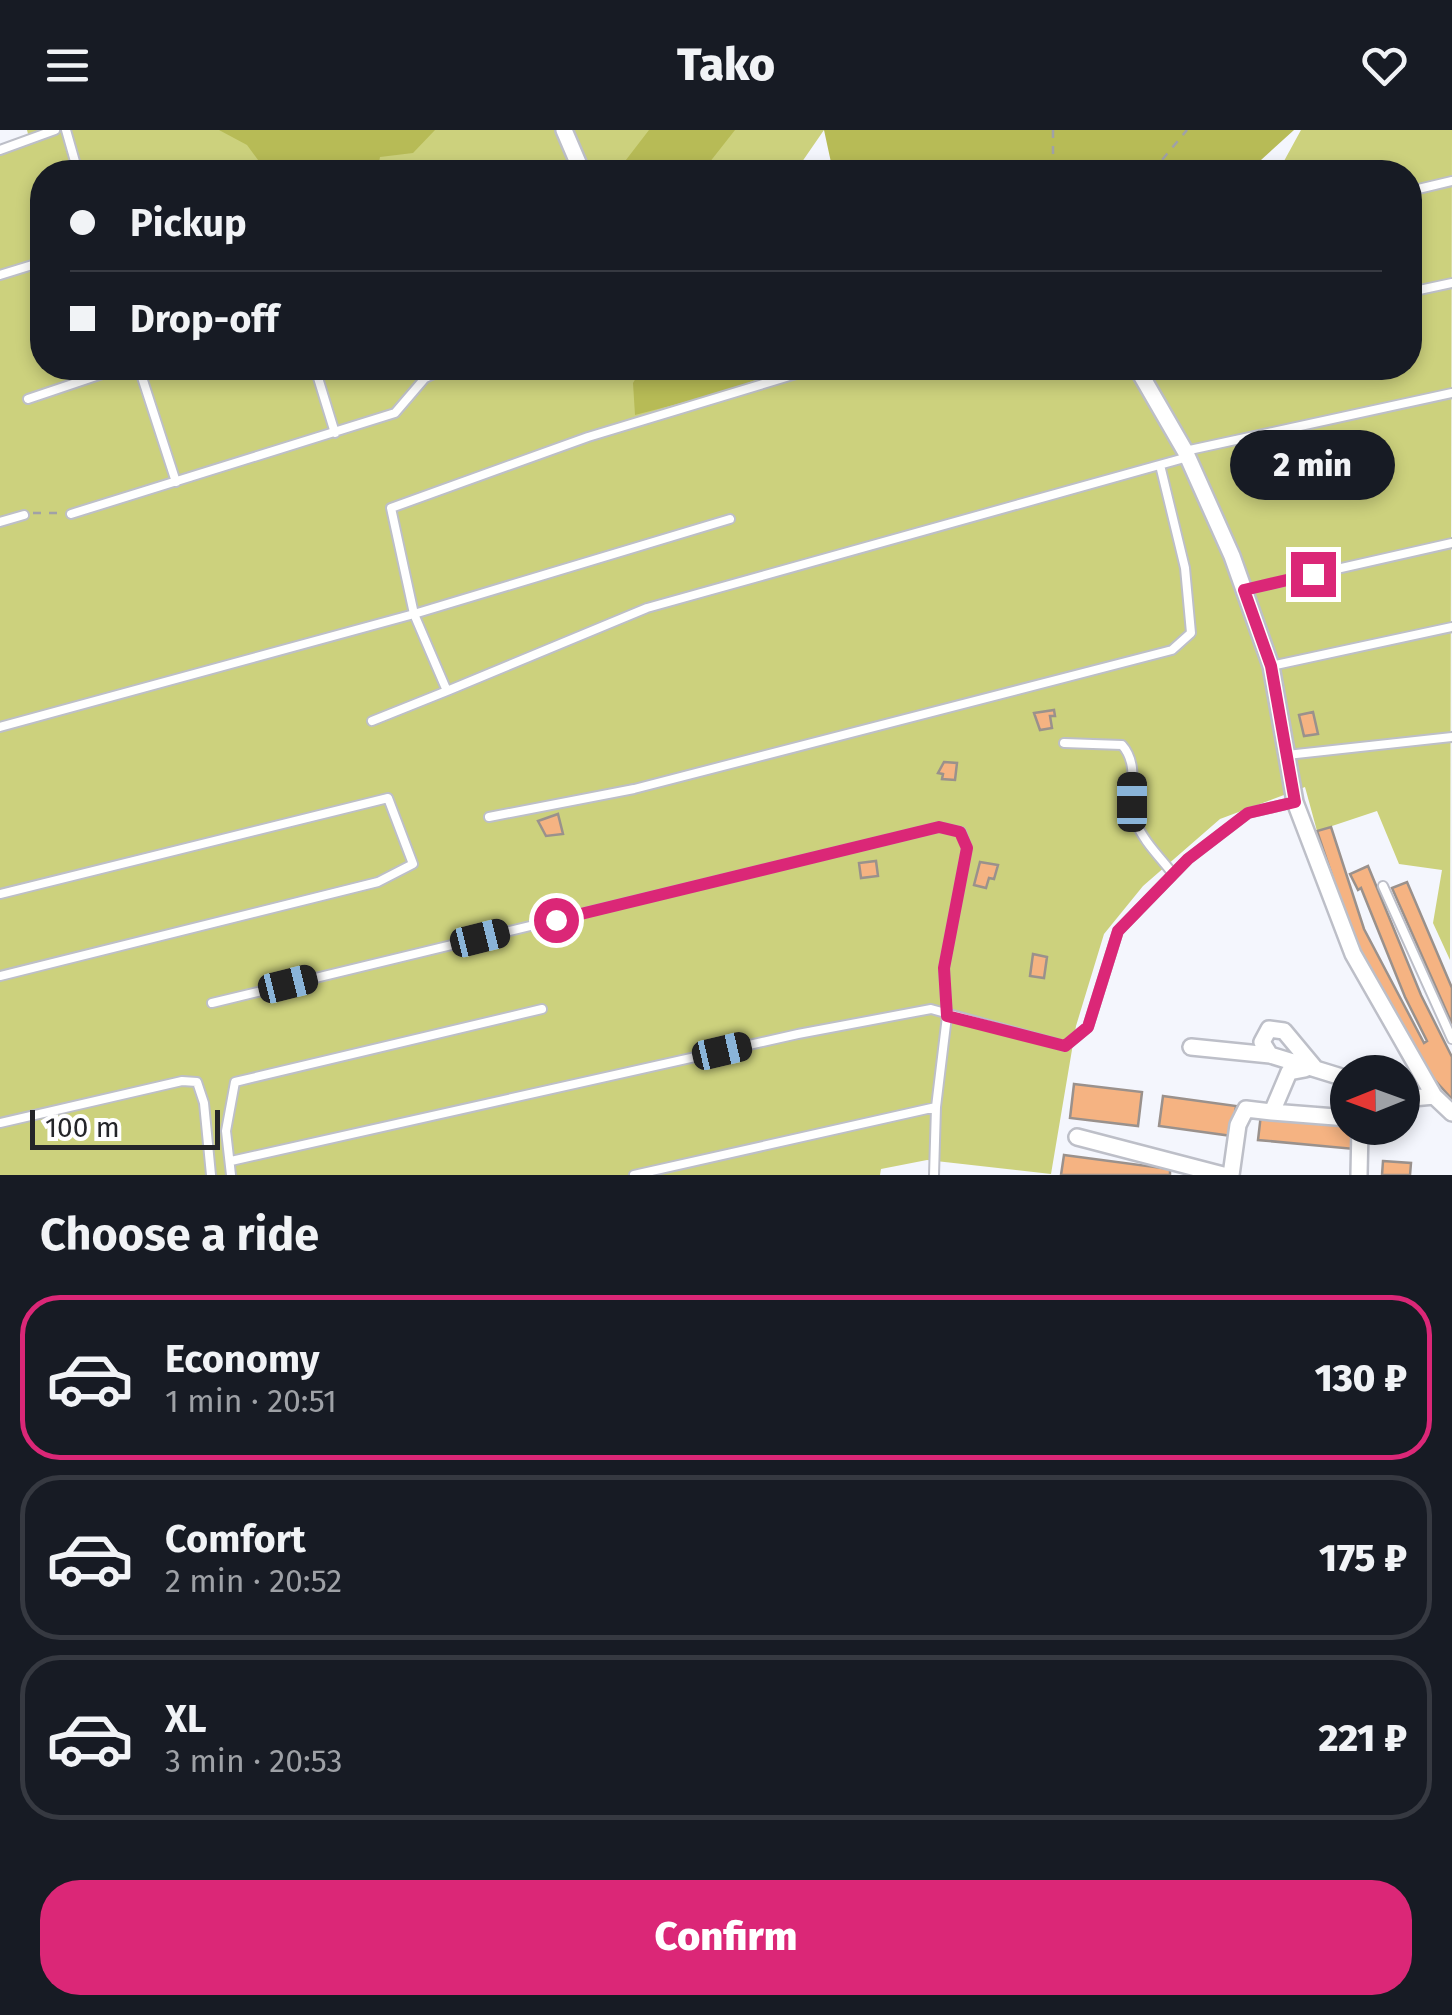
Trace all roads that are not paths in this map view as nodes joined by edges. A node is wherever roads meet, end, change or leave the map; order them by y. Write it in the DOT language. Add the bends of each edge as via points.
graph roads {
  1 [pos="55,130"];
  2 [pos="66,130"];
  3 [pos="564,130"];
  4 [pos="0,150"];
  5 [pos="75,160"];
  6 [pos="577,160"];
  7 [pos="1452,182"];
  8 [pos="1422,188"];
  9 [pos="30,266"];
  10 [pos="0,275"];
  11 [pos="1452,283"];
  12 [pos="1422,289"];
  13 [pos="84,380"];
  14 [pos="142,380"];
  15 [pos="319,380"];
  16 [pos="423,380"];
  17 [pos="776,380"];
  18 [pos="1144,380"];
  19 [pos="1452,393"];
  20 [pos="28,399"];
  21 [pos="335,433"];
  22 [pos="1186,454"];
  23 [pos="1160,465"];
  24 [pos="176,482"];
  25 [pos="71,514"];
  26 [pos="24,515"];
  27 [pos="730,519"];
  28 [pos="0,522"];
  29 [pos="1452,542"];
  30 [pos="1244,590"];
  31 [pos="414,614"];
  32 [pos="1452,627"];
  33 [pos="1271,666"];
  34 [pos="447,691"];
  35 [pos="372,721"];
  36 [pos="0,727"];
  37 [pos="1452,737"];
  38 [pos="1064,742"];
  39 [pos="1287,755"];
  40 [pos="1295,802"];
  41 [pos="489,817"];
  42 [pos="1173,874"];
  43 [pos="1383,886"];
  44 [pos="0,894"];
  45 [pos="0,976"];
  46 [pos="212,1003"];
  47 [pos="542,1009"];
  48 [pos="947,1016"];
  49 [pos="1452,1039"];
  50 [pos="1192,1047"];
  51 [pos="1270,1054"];
  52 [pos="1314,1067"];
  53 [pos="1330,1073"];
  54 [pos="1434,1096"];
  55 [pos="1420,1097"];
  56 [pos="936,1107"];
  57 [pos="1272,1112"];
  58 [pos="1452,1112"];
  59 [pos="1330,1117"];
  60 [pos="0,1123"];
  61 [pos="1077,1137"];
  62 [pos="1360,1145"];
  63 [pos="231,1161"];
  64 [pos="1179,1170"];
  65 [pos="211,1175"];
  66 [pos="231,1175"];
  67 [pos="634,1175"];
  68 [pos="934,1175"];
  69 [pos="1221,1175"];
  70 [pos="1359,1175"];
  1 -- 4 [label="lane"];
  2 -- 5 [label="lane"];
  3 -- 6 [label="street"];
  7 -- 8 [label="lane"];
  9 -- 10 [label="lane"];
  11 -- 12 [label="lane"];
  13 -- 20 [label="lane"];
  14 -- 24 [label="lane"];
  15 -- 21 [label="lane"];
  16 -- 21 [label="lane" via="395,414"];
  17 -- 31 [label="lane" via="588,437 392,508"];
  18 -- 22 [label="street"];
  19 -- 22 [label="lane"];
  21 -- 24 [label="lane"];
  22 -- 23 [label="lane"];
  22 -- 30 [label="street"];
  23 -- 34 [label="lane" via="647,608"];
  23 -- 41 [label="lane" via="1185,568 1192,633 1172,650 653,785"];
  24 -- 25 [label="lane"];
  26 -- 28 [label="lane"];
  27 -- 31 [label="lane"];
  29 -- 30 [label="lane"];
  30 -- 33 [label="street"];
  31 -- 34 [label="lane"];
  31 -- 36 [label="lane"];
  32 -- 33 [label="lane"];
  33 -- 39 [label="street"];
  34 -- 35 [label="lane"];
  37 -- 39 [label="lane"];
  38 -- 42 [label="lane" via="1122,746 1130,755 1135,819"];
  39 -- 40 [label="street"];
  40 -- 42 [label="lane" via="1248,813"];
  40 -- 54 [label="street" via="1353,954"];
  42 -- 48 [label="lane" via="1118,931 1088,1027 1065,1046"];
  43 -- 49 [label="lane"];
  44 -- 45 [label="lane" via="388,798 413,864 378,882"];
  46 -- 48 [label="lane" via="939,827 960,832 967,848 944,968"];
  47 -- 63 [label="lane" via="235,1082 226,1131"];
  48 -- 56 [label="lane"];
  48 -- 63 [label="lane" via="931,1009 798,1034"];
  50 -- 51 [label="street"];
  51 -- 52 [label="street"];
  51 -- 52 [label="street" via="1262,1042 1269,1030 1284,1031"];
  52 -- 53 [label="street"];
  52 -- 57 [label="street" via="1289,1072"];
  54 -- 55 [label="street"];
  54 -- 58 [label="street"];
  56 -- 67 [label="lane"];
  56 -- 68 [label="lane"];
  57 -- 59 [label="street"];
  57 -- 69 [label="street" via="1246,1109"];
  60 -- 65 [label="lane" via="196,1082"];
  61 -- 64 [label="street"];
  62 -- 70 [label="street"];
  63 -- 66 [label="lane"];
  64 -- 69 [label="street"];
}
